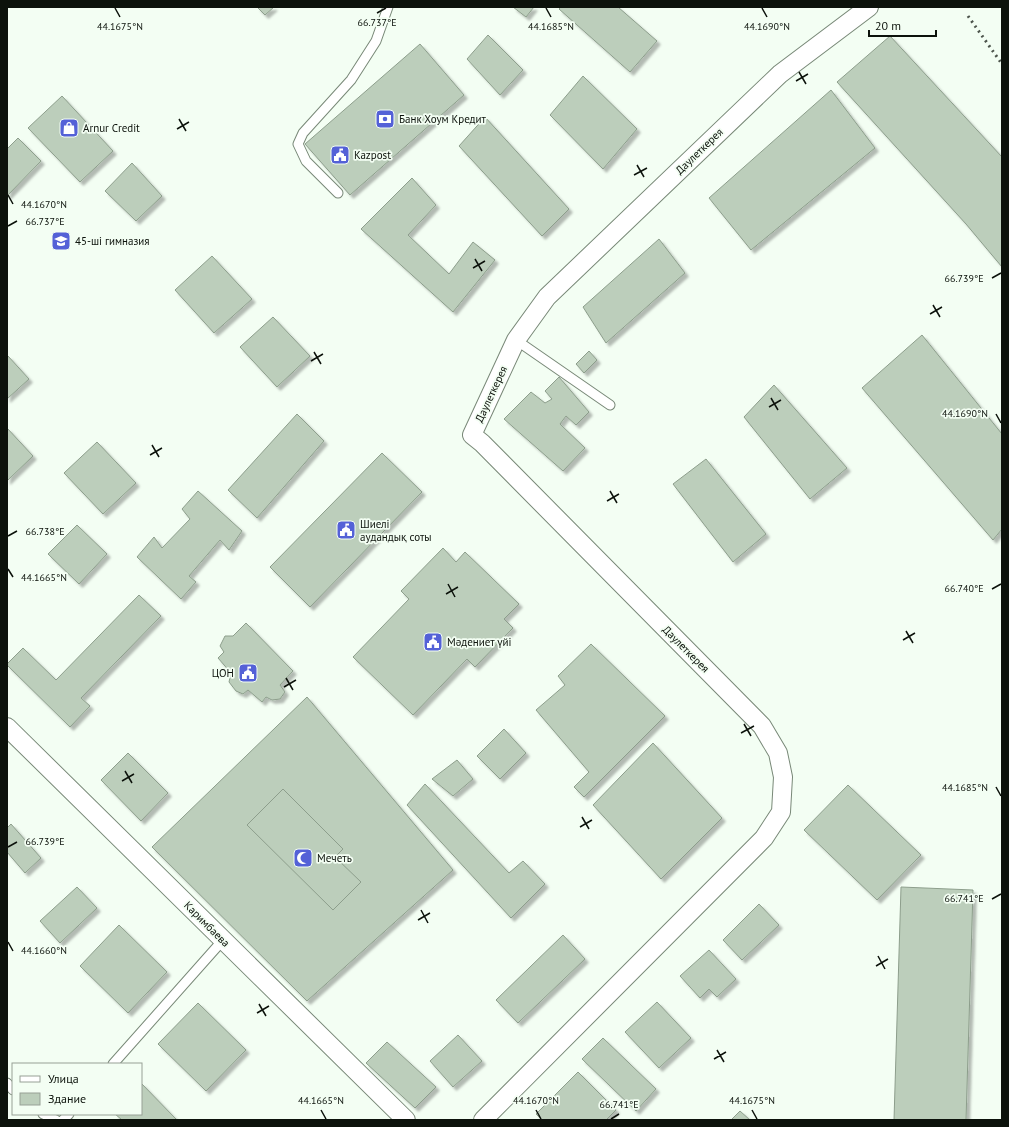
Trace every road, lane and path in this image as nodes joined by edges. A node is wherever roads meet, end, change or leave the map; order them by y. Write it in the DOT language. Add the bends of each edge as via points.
graph roads {
  1 [pos="388,7"];
  2 [pos="869,7"];
  3 [pos="338,193"];
  4 [pos="516,340"];
  5 [pos="610,405"];
  6 [pos="7,727"];
  7 [pos="223,940"];
  8 [pos="114,1063"];
  9 [pos="45,1115"];
  10 [pos="56,1120"];
  11 [pos="406,1120"];
  12 [pos="483,1120"];
  1 -- 3 [label="lane" via="376,41 351,80 303,133 298,144 306,161"];
  2 -- 4 [label="street, Даулеткерея" via="780,74 547,297"];
  4 -- 5 [label="lane"];
  4 -- 12 [label="street, Даулеткерея" via="472,435 762,726 778,753 783,777 781,812 764,838"];
  6 -- 7 [label="street, Каримбаева"];
  7 -- 8 [label="lane"];
  7 -- 11 [label="street, Каримбаева"];
  9 -- 10 [label="lane"];
}
